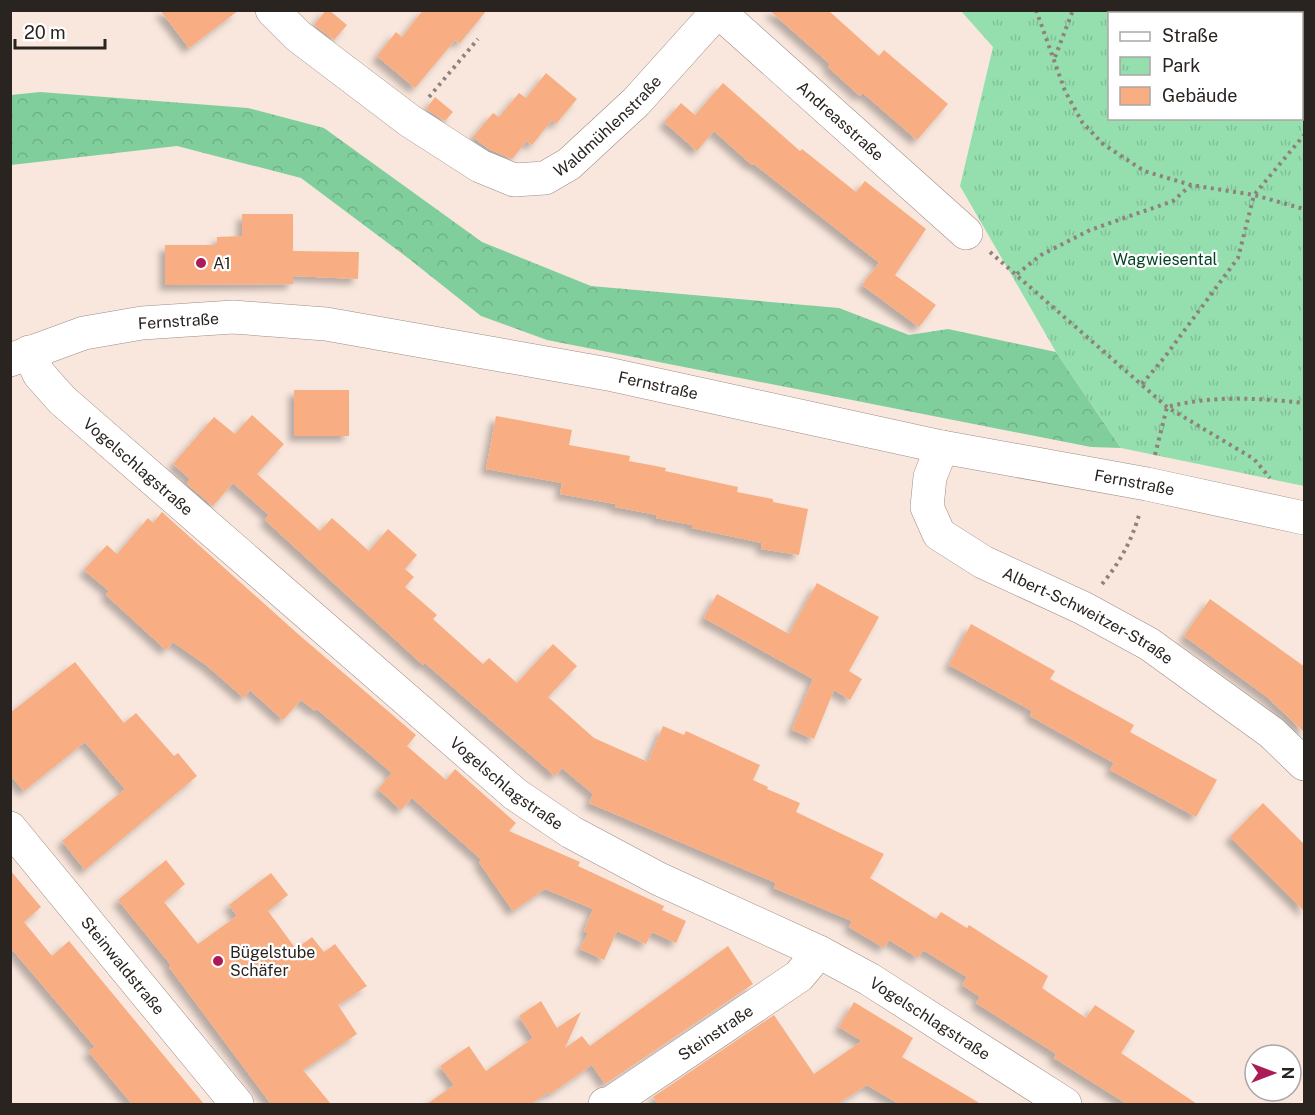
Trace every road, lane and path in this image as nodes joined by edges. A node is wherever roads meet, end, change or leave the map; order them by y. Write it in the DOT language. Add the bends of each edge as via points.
graph roads {
  1 [pos="272,10"];
  2 [pos="1036,10"];
  3 [pos="1073,10"];
  4 [pos="717,11"];
  5 [pos="478,39"];
  6 [pos="1055,58"];
  7 [pos="410,121"];
  8 [pos="1305,135"];
  9 [pos="1191,185"];
  10 [pos="1254,195"];
  11 [pos="1305,209"];
  12 [pos="966,233"];
  13 [pos="1017,274"];
  14 [pos="20,356"];
  15 [pos="1142,384"];
  16 [pos="1305,403"];
  17 [pos="1167,407"];
  18 [pos="942,447"];
  19 [pos="1147,484"];
  20 [pos="1294,516"];
  21 [pos="1136,528"];
  22 [pos="1083,608"];
  23 [pos="1305,764"];
  24 [pos="10,828"];
  25 [pos="819,952"];
  26 [pos="237,1104"];
  27 [pos="610,1104"];
  28 [pos="1065,1104"];
  1 -- 7 [label="street, Waldmühlenstraße" via="298,36"];
  2 -- 6 [label="path"];
  3 -- 6 [label="path"];
  4 -- 7 [label="street, Waldmühlenstraße" via="636,102 569,164 545,178 513,180 480,166"];
  4 -- 12 [label="street, Andreasstraße"];
  5 -- 7 [label="path"];
  6 -- 9 [label="path" via="1065,90 1082,122 1103,144 1144,171"];
  8 -- 10 [label="path"];
  9 -- 10 [label="path"];
  9 -- 13 [label="path" via="1173,201 1080,235 1041,255"];
  10 -- 11 [label="path"];
  10 -- 15 [label="path" via="1238,258"];
  12 -- 13 [label="path"];
  13 -- 15 [label="path"];
  14 -- 18 [label="street, Fernstraße" via="84,333 142,322 233,317 326,324 608,374"];
  14 -- 25 [label="street, Vogelschlagstraße" via="62,400 515,794 571,832 659,879"];
  15 -- 17 [label="path"];
  16 -- 17 [label="path" via="1258,398 1192,400"];
  17 -- 19 [label="path"];
  17 -- 20 [label="path" via="1254,459"];
  18 -- 19 [label="street, Fernstraße"];
  18 -- 22 [label="street, Albert-Schweitzer-Straße" via="930,477 927,507 939,534 983,562"];
  19 -- 20 [label="street, Fernstraße"];
  21 -- 22 [label="path" via="1115,569"];
  22 -- 23 [label="street, Albert-Schweitzer-Straße" via="1149,644 1272,733"];
  24 -- 26 [label="street, Steinwaldstraße"];
  25 -- 27 [label="street, Steinstraße" via="799,976"];
  25 -- 28 [label="street, Vogelschlagstraße" via="869,979"];
}
